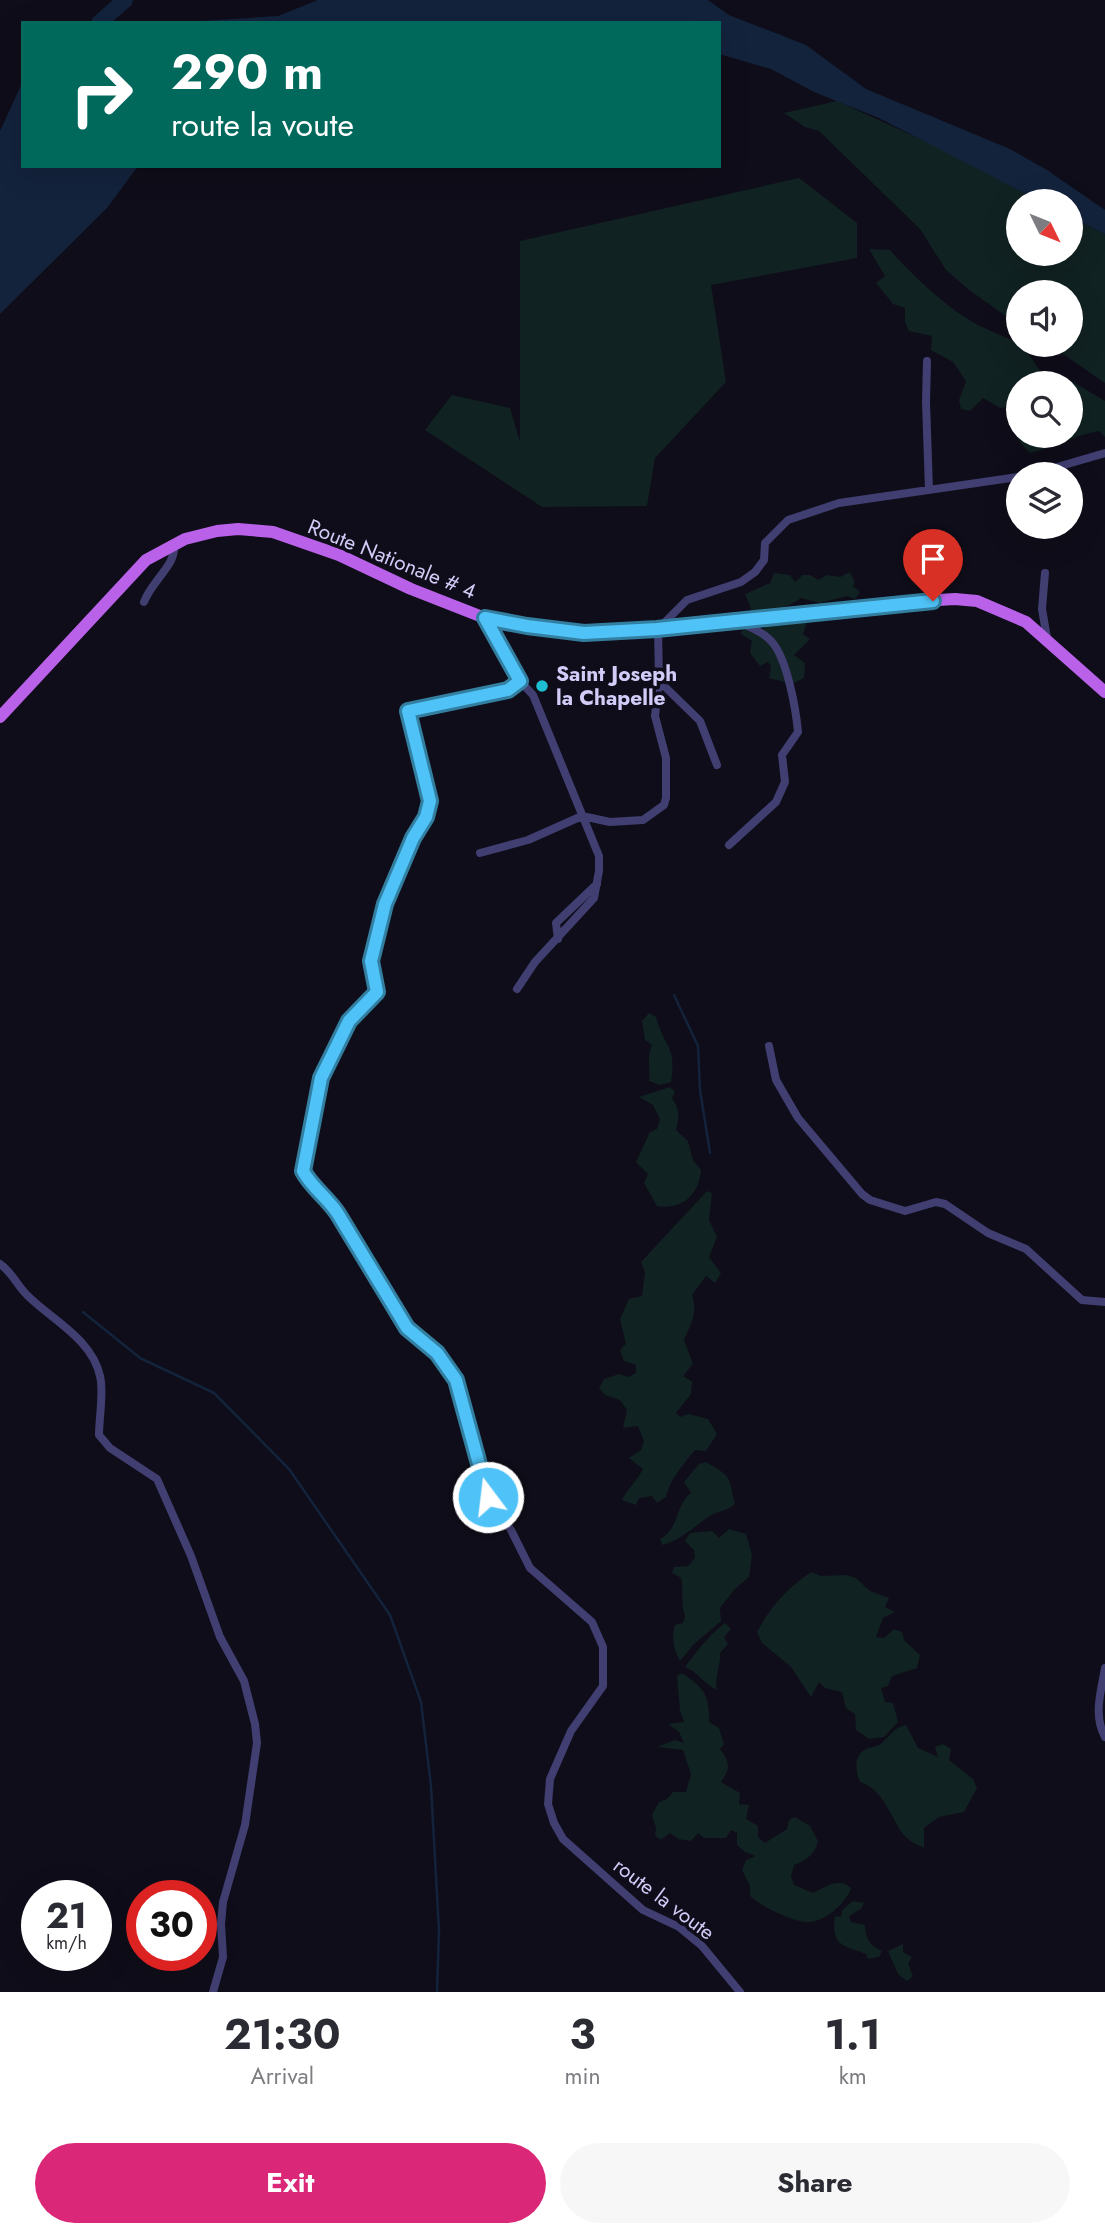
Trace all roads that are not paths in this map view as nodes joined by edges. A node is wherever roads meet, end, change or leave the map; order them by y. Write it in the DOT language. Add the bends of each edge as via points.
graph roads {
  1 [pos="927,361"];
  2 [pos="1105,453"];
  3 [pos="1075,462"];
  4 [pos="1006,479"];
  5 [pos="929,490"];
  6 [pos="174,544"];
  7 [pos="1045,573"];
  8 [pos="144,601"];
  9 [pos="485,618"];
  10 [pos="732,620"];
  11 [pos="657,629"];
  12 [pos="1047,638"];
  13 [pos="520,681"];
  14 [pos="659,681"];
  15 [pos="1105,692"];
  16 [pos="0,717"];
  17 [pos="717,765"];
  18 [pos="582,816"];
  19 [pos="729,845"];
  20 [pos="480,853"];
  21 [pos="517,989"];
  22 [pos="769,1046"];
  23 [pos="0,1264"];
  24 [pos="1105,1302"];
  25 [pos="1105,1668"];
  26 [pos="1105,1737"];
  27 [pos="213,1992"];
  28 [pos="740,1992"];
  1 -- 5 [label="street"];
  2 -- 3 [label="street"];
  4 -- 5 [label="street"];
  5 -- 11 [label="street" via="839,503 788,520 766,542 764,560 755,572 741,582 687,600"];
  6 -- 8 [label="street" via="173,560"];
  6 -- 9 [label="main road, Route Nationale # 4" via="217,531 273,532"];
  6 -- 16 [label="main road, Route Nationale # 4" via="146,561"];
  7 -- 12 [label="street" via="1042,608"];
  9 -- 11 [label="main road, Route Nationale # 4" via="584,633"];
  9 -- 13 [label="street"];
  10 -- 11 [label="main road, Route Nationale # 4"];
  10 -- 12 [label="main road, Route Nationale # 4" via="955,599 977,601 1026,622"];
  10 -- 19 [label="street" via="772,641 793,699 798,732 782,755 785,782 776,802"];
  11 -- 14 [label="street"];
  12 -- 15 [label="main road, Route Nationale # 4"];
  13 -- 18 [label="street" via="533,695"];
  13 -- 28 [label="street, route la voute" via="508,690 408,711 429,810 385,904 371,961 377,992 349,1021 321,1078 303,1171 309,1183 329,1200 407,1328 437,1353 456,1380 488,1497 530,1567 592,1622 603,1647 603,1686 571,1731 550,1779 548,1804 554,1823 564,1839 643,1910 679,1927 702,1946"];
  14 -- 17 [label="street" via="700,721"];
  14 -- 18 [label="street" via="655,716 666,758 664,805 643,820 610,822"];
  18 -- 20 [label="street" via="528,840"];
  18 -- 21 [label="street" via="599,856 597,884 589,905 535,962"];
  22 -- 24 [label="street" via="776,1080 798,1118 862,1194 905,1211 936,1202 945,1204 988,1233 1026,1250 1082,1300"];
  23 -- 27 [label="street" via="26,1295 57,1318 88,1351 100,1376 99,1435 110,1448 157,1479 220,1637 244,1681 257,1743 245,1825 223,1902 223,1957"];
  25 -- 26 [label="street" via="1099,1699 1099,1726"];
}
